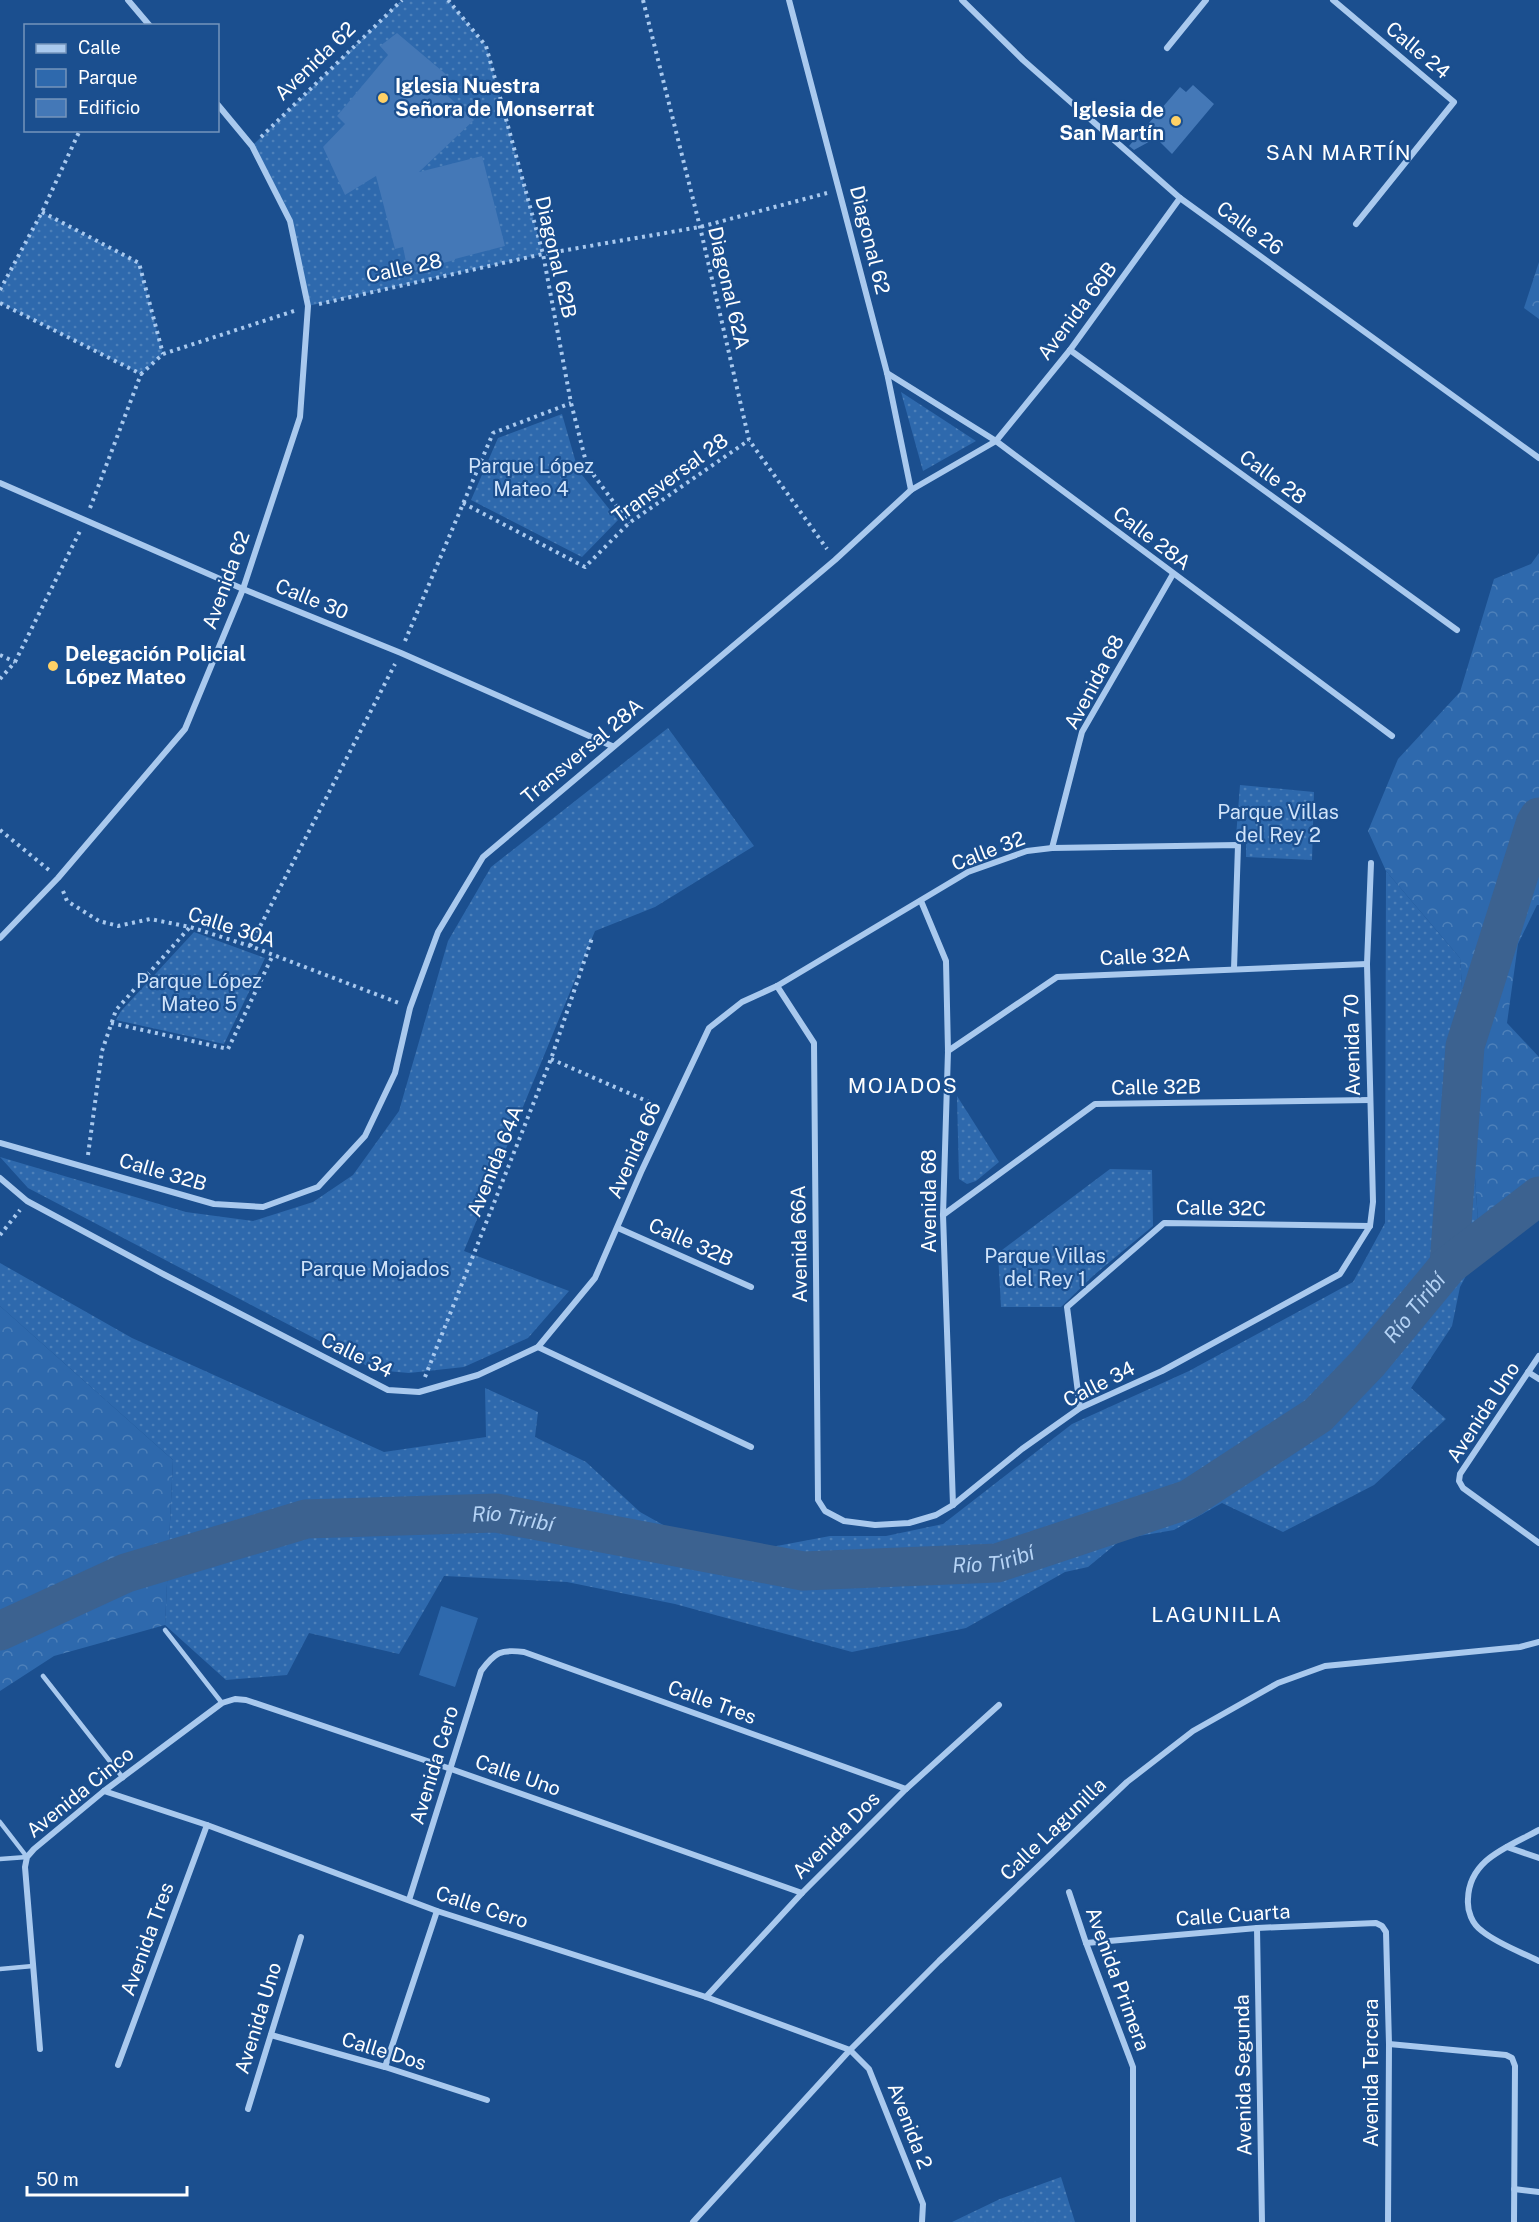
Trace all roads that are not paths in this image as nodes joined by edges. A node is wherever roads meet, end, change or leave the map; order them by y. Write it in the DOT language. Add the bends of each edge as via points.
graph roads {
  1 [pos="128,0"];
  2 [pos="789,0"];
  3 [pos="962,0"];
  4 [pos="1206,0"];
  5 [pos="1333,0"];
  6 [pos="148,24"];
  7 [pos="1167,48"];
  8 [pos="219,106"];
  9 [pos="1180,198"];
  10 [pos="1356,224"];
  11 [pos="1070,350"];
  12 [pos="887,373"];
  13 [pos="996,441"];
  14 [pos="1539,458"];
  15 [pos="0,483"];
  16 [pos="911,490"];
  17 [pos="1173,574"];
  18 [pos="243,589"];
  19 [pos="1457,630"];
  20 [pos="1392,736"];
  21 [pos="612,746"];
  22 [pos="1052,848"];
  23 [pos="1371,863"];
  24 [pos="921,901"];
  25 [pos="0,938"];
  26 [pos="1367,964"];
  27 [pos="1234,969"];
  28 [pos="777,986"];
  29 [pos="948,1051"];
  30 [pos="1370,1100"];
  31 [pos="0,1143"];
  32 [pos="0,1178"];
  33 [pos="318,1187"];
  34 [pos="943,1215"];
  35 [pos="1370,1226"];
  36 [pos="618,1228"];
  37 [pos="751,1287"];
  38 [pos="538,1347"];
  39 [pos="1539,1356"];
  40 [pos="1528,1372"];
  41 [pos="1539,1378"];
  42 [pos="1080,1408"];
  43 [pos="751,1447"];
  44 [pos="953,1505"];
  45 [pos="825,1511"];
  46 [pos="1539,1543"];
  47 [pos="165,1630"];
  48 [pos="1539,1642"];
  49 [pos="505,1650"];
  50 [pos="43,1676"];
  51 [pos="222,1703"];
  52 [pos="999,1705"];
  53 [pos="451,1768"];
  54 [pos="123,1778"];
  55 [pos="906,1790"];
  56 [pos="104,1791"];
  57 [pos="0,1822"];
  58 [pos="207,1825"];
  59 [pos="1539,1830"];
  60 [pos="1507,1847"];
  61 [pos="27,1857"];
  62 [pos="1539,1858"];
  63 [pos="0,1859"];
  64 [pos="1069,1892"];
  65 [pos="802,1893"];
  66 [pos="409,1900"];
  67 [pos="436,1911"];
  68 [pos="1382,1926"];
  69 [pos="1257,1928"];
  70 [pos="301,1937"];
  71 [pos="1086,1944"];
  72 [pos="1539,1961"];
  73 [pos="33,1966"];
  74 [pos="0,1969"];
  75 [pos="706,1997"];
  76 [pos="271,2035"];
  77 [pos="1389,2044"];
  78 [pos="40,2049"];
  79 [pos="850,2050"];
  80 [pos="118,2065"];
  81 [pos="385,2067"];
  82 [pos="487,2100"];
  83 [pos="248,2109"];
  84 [pos="1514,2189"];
  85 [pos="1539,2192"];
  86 [pos="693,2222"];
  87 [pos="922,2222"];
  88 [pos="1133,2222"];
  89 [pos="1262,2222"];
  90 [pos="1388,2222"];
  91 [pos="1514,2222"];
  1 -- 6 [label="street"];
  2 -- 12 [label="street, Diagonal 62"];
  3 -- 9 [label="street, Calle 26" via="1023,60"];
  4 -- 7 [label="street"];
  5 -- 10 [label="street, Calle 24" via="1454,102"];
  8 -- 18 [label="street, Avenida 62" via="252,146 290,220 308,306 300,417"];
  9 -- 11 [label="street, Avenida 66B"];
  9 -- 14 [label="street, Calle 26"];
  11 -- 13 [label="street, Avenida 66B"];
  11 -- 19 [label="street, Calle 28"];
  12 -- 13 [label="street, Calle 28A"];
  12 -- 16 [label="street, Diagonal 62"];
  13 -- 16 [label="street, Transversal 28A"];
  13 -- 17 [label="street, Calle 28A"];
  15 -- 18 [label="street, Calle 30"];
  16 -- 21 [label="street, Transversal 28A" via="835,560"];
  17 -- 20 [label="street, Calle 28A"];
  17 -- 22 [label="street, Avenida 68" via="1082,732"];
  18 -- 21 [label="street, Calle 30"];
  18 -- 25 [label="street, Avenida 62" via="184,729 58,878"];
  21 -- 33 [label="street, Transversal 28A" via="483,857 438,932 411,1008 395,1073 365,1136"];
  22 -- 24 [label="street, Calle 32" via="1027,851 968,872"];
  22 -- 27 [label="street, Calle 32" via="1238,845"];
  23 -- 26 [label="street, Avenida 70"];
  24 -- 28 [label="street, Calle 32"];
  24 -- 29 [label="street, Avenida 68" via="946,961"];
  26 -- 27 [label="street, Calle 32A"];
  26 -- 30 [label="street, Avenida 70"];
  27 -- 29 [label="street, Calle 32A" via="1057,977"];
  28 -- 36 [label="street, Avenida 66" via="742,1002 710,1028"];
  28 -- 45 [label="street, Avenida 66A" via="814,1043 818,1500"];
  29 -- 34 [label="street, Avenida 68"];
  30 -- 34 [label="street, Calle 32B" via="1095,1104"];
  30 -- 35 [label="street, Avenida 70"];
  31 -- 33 [label="street, Calle 32B" via="214,1204 263,1207"];
  32 -- 38 [label="street, Calle 34" via="27,1202 388,1390 419,1392 478,1375"];
  34 -- 44 [label="street, Avenida 68"];
  35 -- 42 [label="street, Calle 34" via="1340,1274 1162,1371"];
  35 -- 42 [label="street, Calle 32C" via="1164,1223 1067,1307"];
  36 -- 37 [label="street, Calle 32B"];
  36 -- 38 [label="street, Avenida 66" via="595,1278"];
  38 -- 43 [label="street"];
  39 -- 40 [label="street, Avenida Uno"];
  40 -- 41 [label="street"];
  40 -- 46 [label="street, Avenida Uno" via="1459,1481 1463,1488"];
  42 -- 44 [label="street, Calle 34"];
  44 -- 45 [label="street, Calle 34" via="909,1523 874,1525 844,1521"];
  47 -- 51 [label="lane"];
  48 -- 79 [label="street, Calle Lagunilla" via="1325,1666 1278,1683 1193,1731 1127,1782"];
  49 -- 53 [label="street, Avenida Cero" via="490,1658 481,1671"];
  49 -- 55 [label="street, Calle Tres" via="524,1652"];
  50 -- 54 [label="lane"];
  51 -- 53 [label="street, Calle Uno" via="246,1700"];
  51 -- 54 [label="street, Avenida Cinco"];
  52 -- 55 [label="street, Avenida Dos"];
  53 -- 65 [label="street, Calle Uno"];
  53 -- 66 [label="street, Avenida Cero"];
  54 -- 56 [label="street, Avenida Cinco"];
  55 -- 65 [label="street, Avenida Dos"];
  56 -- 58 [label="street, Calle Cero"];
  56 -- 61 [label="street, Avenida Cinco"];
  57 -- 61 [label="lane"];
  58 -- 66 [label="street, Calle Cero"];
  58 -- 80 [label="street, Avenida Tres"];
  59 -- 60 [label="street"];
  60 -- 62 [label="street"];
  60 -- 72 [label="street" via="1473,1873 1467,1905 1473,1923 1483,1932"];
  61 -- 63 [label="lane"];
  61 -- 73 [label="street, Avenida Cinco"];
  64 -- 71 [label="street, Avenida Primera"];
  65 -- 75 [label="street, Avenida Dos"];
  66 -- 67 [label="street, Calle Cero"];
  67 -- 75 [label="street, Calle Cero"];
  67 -- 81 [label="street"];
  68 -- 69 [label="street, Calle Cuarta" via="1376,1923"];
  68 -- 77 [label="street, Avenida Tercera" via="1386,1932"];
  69 -- 71 [label="street, Calle Cuarta"];
  69 -- 89 [label="street, Avenida Segunda"];
  70 -- 76 [label="street, Avenida Uno"];
  71 -- 88 [label="street, Avenida Primera" via="1133,2067"];
  73 -- 74 [label="lane"];
  73 -- 78 [label="street, Avenida Cinco"];
  75 -- 79 [label="street, Calle Cero"];
  76 -- 81 [label="street, Calle Dos"];
  76 -- 83 [label="street, Avenida Uno"];
  77 -- 84 [label="street" via="1512,2058"];
  77 -- 90 [label="street, Avenida Tercera"];
  79 -- 86 [label="street, Calle Lagunilla"];
  79 -- 87 [label="street, Avenida 2" via="869,2069 923,2204"];
  81 -- 82 [label="street, Calle Dos"];
  84 -- 85 [label="street"];
  84 -- 91 [label="street"];
}
